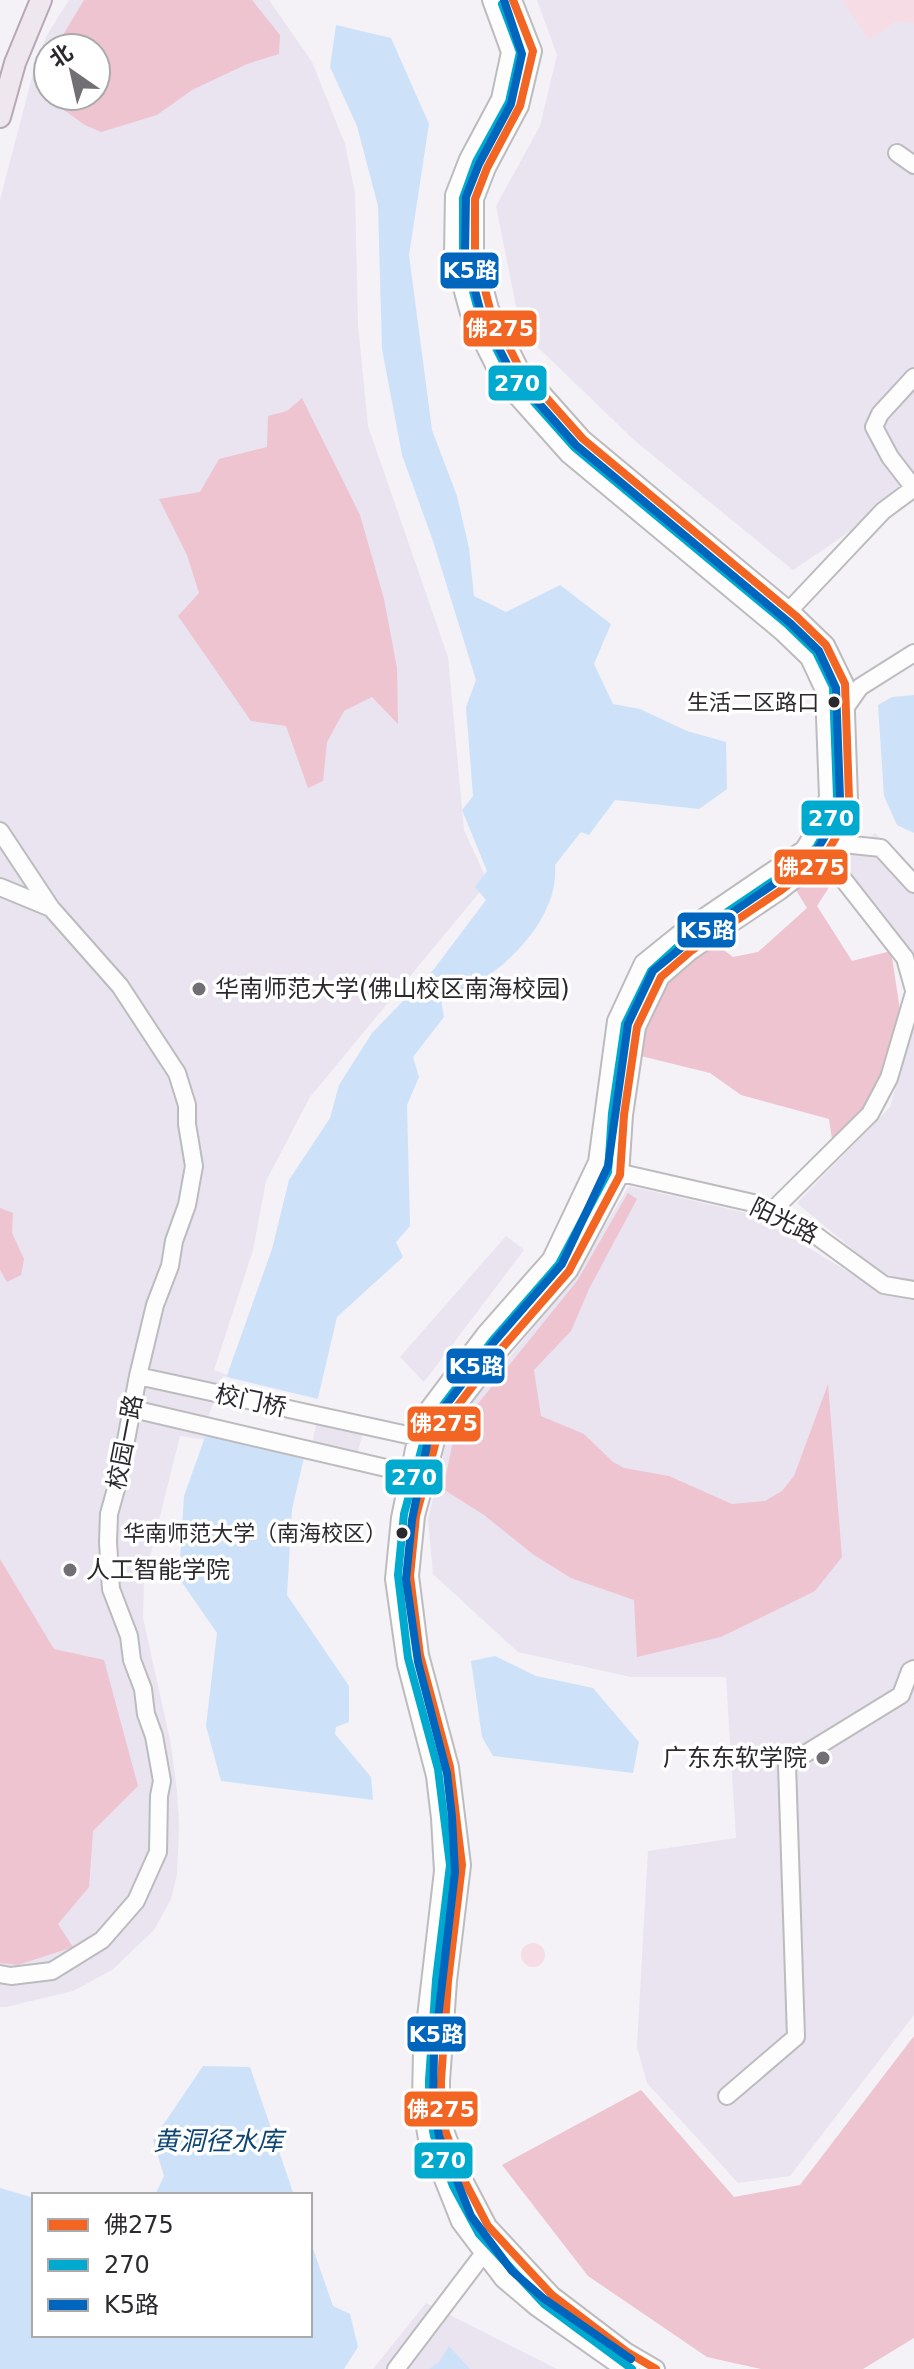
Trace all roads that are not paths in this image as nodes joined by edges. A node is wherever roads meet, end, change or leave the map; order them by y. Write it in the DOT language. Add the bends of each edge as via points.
graph roads {
  1 [pos="41,0"];
  2 [pos="491,0"];
  3 [pos="513,0"];
  4 [pos="0,117"];
  5 [pos="897,153"];
  6 [pos="914,165"];
  7 [pos="914,377"];
  8 [pos="914,488"];
  9 [pos="788,610"];
  10 [pos="775,626"];
  11 [pos="914,653"];
  12 [pos="846,707"];
  13 [pos="0,831"];
  14 [pos="811,838"];
  15 [pos="828,850"];
  16 [pos="914,884"];
  17 [pos="0,887"];
  18 [pos="51,908"];
  19 [pos="914,992"];
  20 [pos="595,1167"];
  21 [pos="620,1175"];
  22 [pos="772,1211"];
  23 [pos="914,1290"];
  24 [pos="138,1376"];
  25 [pos="133,1409"];
  26 [pos="415,1437"];
  27 [pos="435,1440"];
  28 [pos="408,1473"];
  29 [pos="426,1477"];
  30 [pos="914,1669"];
  31 [pos="0,1974"];
  32 [pos="727,2096"];
  33 [pos="484,2253"];
  34 [pos="396,2369"];
  35 [pos="624,2369"];
  36 [pos="656,2369"];
  1 -- 4 [label="main road"];
  2 -- 10 [label="street" via="510,52 500,99 454,195 453,255 470,317 501,379 568,454"];
  3 -- 9 [label="street" via="533,51 520,106 475,199 475,252 490,309 519,367 583,439"];
  5 -- 6 [label="street"];
  7 -- 8 [label="street" via="874,427"];
  8 -- 9 [label="street" via="883,511"];
  9 -- 10 [label="street"];
  9 -- 12 [label="street" via="826,645 845,684"];
  10 -- 14 [label="street" via="809,658 824,690 828,797"];
  11 -- 12 [label="street" via="860,687"];
  12 -- 15 [label="street" via="849,799"];
  13 -- 18 [label="street, 校园一路"];
  14 -- 15 [label="street"];
  14 -- 20 [label="street" via="804,849 643,963 616,1021"];
  15 -- 16 [label="street" via="881,848"];
  15 -- 19 [label="street" via="905,958"];
  15 -- 21 [label="street" via="661,977 637,1027"];
  17 -- 18 [label="street"];
  18 -- 24 [label="street, 校园一路" via="120,986 177,1073 187,1105 194,1166"];
  19 -- 22 [label="street" via="889,1078 870,1114"];
  20 -- 21 [label="street, 阳光路"];
  20 -- 26 [label="street" via="551,1259 427,1408"];
  21 -- 22 [label="street, 阳光路"];
  21 -- 27 [label="street" via="569,1271 445,1419"];
  22 -- 23 [label="street, 阳光路" via="803,1226 884,1285"];
  24 -- 25 [label="street, 校园一路"];
  24 -- 26 [label="street, 校门桥"];
  25 -- 28 [label="street, 校门桥"];
  25 -- 31 [label="street, 校园一路" via="109,1514 108,1542 111,1589 129,1636 162,1781 158,1852 136,1901 102,1940 52,1971"];
  26 -- 27 [label="street, 校门桥"];
  26 -- 28 [label="street"];
  27 -- 29 [label="street"];
  28 -- 29 [label="street, 校门桥"];
  28 -- 33 [label="street" via="394,1579 406,1664 435,1776 443,1871 424,2019 421,2102 427,2139 460,2222"];
  29 -- 36 [label="street" via="410,1576 420,1655 450,1767 462,1865 441,2081 446,2133 488,2226 552,2295"];
  30 -- 32 [label="street" via="901,1695 787,1765 796,2037"];
  33 -- 34 [label="street"];
  33 -- 35 [label="street" via="503,2279 536,2307"];
}
